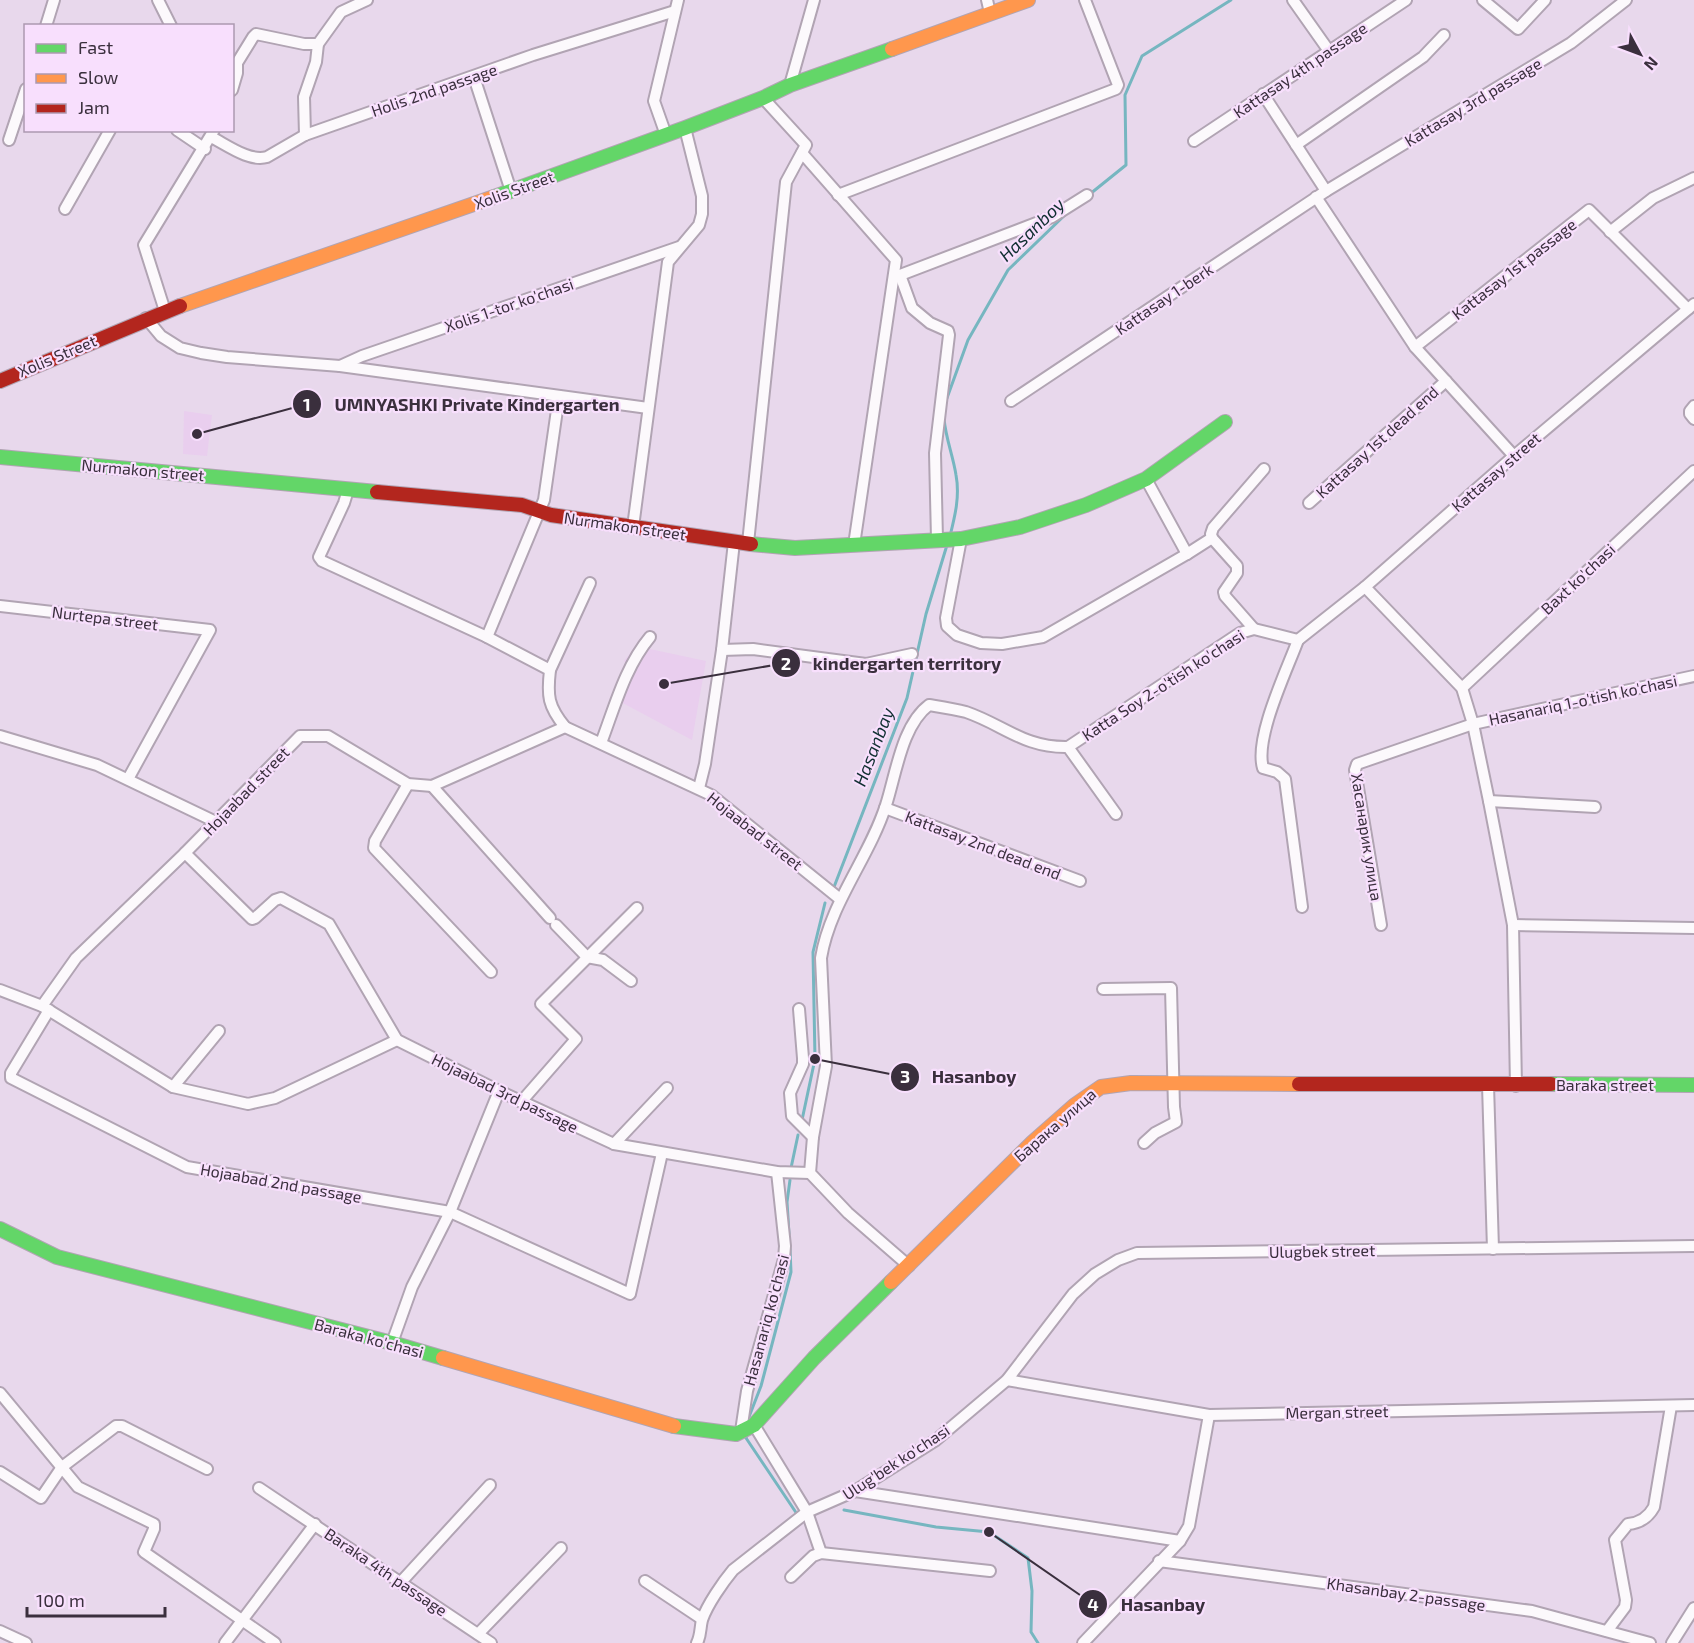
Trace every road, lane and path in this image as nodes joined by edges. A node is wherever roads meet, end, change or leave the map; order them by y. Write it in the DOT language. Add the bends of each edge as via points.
graph roads {
  1 [pos="54,0"];
  2 [pos="159,0"];
  3 [pos="814,0"];
  4 [pos="1028,0"];
  5 [pos="1085,0"];
  6 [pos="1293,0"];
  7 [pos="1406,0"];
  8 [pos="1483,0"];
  9 [pos="1545,0"];
  10 [pos="1626,0"];
  11 [pos="357,1"];
  12 [pos="677,6"];
  13 [pos="989,7"];
  14 [pos="47,24"];
  15 [pos="170,24"];
  16 [pos="1444,35"];
  17 [pos="318,44"];
  18 [pos="1329,51"];
  19 [pos="235,73"];
  20 [pos="474,77"];
  21 [pos="790,85"];
  22 [pos="1263,94"];
  23 [pos="24,95"];
  24 [pos="763,98"];
  25 [pos="685,128"];
  26 [pos="109,132"];
  27 [pos="180,132"];
  28 [pos="213,134"];
  29 [pos="305,135"];
  30 [pos="666,135"];
  31 [pos="9,140"];
  32 [pos="1194,141"];
  33 [pos="1296,145"];
  34 [pos="205,149"];
  35 [pos="802,153"];
  36 [pos="1694,178"];
  37 [pos="511,191"];
  38 [pos="1326,191"];
  39 [pos="838,195"];
  40 [pos="1087,195"];
  41 [pos="1316,197"];
  42 [pos="64,209"];
  43 [pos="1610,232"];
  44 [pos="679,247"];
  45 [pos="897,277"];
  46 [pos="1691,306"];
  47 [pos="165,311"];
  48 [pos="146,318"];
  49 [pos="1415,347"];
  50 [pos="340,366"];
  51 [pos="1,378"];
  52 [pos="1446,381"];
  53 [pos="559,396"];
  54 [pos="1011,401"];
  55 [pos="1694,406"];
  56 [pos="648,408"];
  57 [pos="1694,419"];
  58 [pos="1226,423"];
  59 [pos="1514,456"];
  60 [pos="0,457"];
  61 [pos="1264,469"];
  62 [pos="1694,471"];
  63 [pos="1146,478"];
  64 [pos="348,490"];
  65 [pos="1309,503"];
  66 [pos="540,510"];
  67 [pos="633,526"];
  68 [pos="1212,538"];
  69 [pos="937,539"];
  70 [pos="961,539"];
  71 [pos="741,543"];
  72 [pos="854,545"];
  73 [pos="1187,554"];
  74 [pos="590,584"];
  75 [pos="1365,586"];
  76 [pos="0,606"];
  77 [pos="1254,629"];
  78 [pos="487,637"];
  79 [pos="650,637"];
  80 [pos="1298,640"];
  81 [pos="722,650"];
  82 [pos="912,654"];
  83 [pos="550,670"];
  84 [pos="1694,676"];
  85 [pos="1462,688"];
  86 [pos="1473,724"];
  87 [pos="565,727"];
  88 [pos="0,736"];
  89 [pos="601,743"];
  90 [pos="1068,747"];
  91 [pos="128,779"];
  92 [pos="408,784"];
  93 [pos="432,786"];
  94 [pos="699,788"];
  95 [pos="1490,801"];
  96 [pos="1594,807"];
  97 [pos="885,808"];
  98 [pos="1116,814"];
  99 [pos="216,822"];
  100 [pos="185,853"];
  101 [pos="1080,881"];
  102 [pos="840,899"];
  103 [pos="1302,907"];
  104 [pos="637,908"];
  105 [pos="1694,918"];
  106 [pos="1381,925"];
  107 [pos="1513,925"];
  108 [pos="1694,928"];
  109 [pos="587,957"];
  110 [pos="491,972"];
  111 [pos="631,981"];
  112 [pos="1103,988"];
  113 [pos="0,990"];
  114 [pos="45,1008"];
  115 [pos="799,1009"];
  116 [pos="219,1031"];
  117 [pos="398,1040"];
  118 [pos="1173,1085"];
  119 [pos="1694,1085"];
  120 [pos="1488,1086"];
  121 [pos="1516,1086"];
  122 [pos="173,1087"];
  123 [pos="667,1088"];
  124 [pos="499,1091"];
  125 [pos="521,1102"];
  126 [pos="813,1137"];
  127 [pos="1144,1143"];
  128 [pos="614,1144"];
  129 [pos="662,1153"];
  130 [pos="777,1172"];
  131 [pos="810,1173"];
  132 [pos="450,1212"];
  133 [pos="0,1229"];
  134 [pos="1694,1246"];
  135 [pos="1493,1249"];
  136 [pos="909,1266"];
  137 [pos="392,1343"];
  138 [pos="1007,1380"];
  139 [pos="0,1393"];
  140 [pos="1694,1405"];
  141 [pos="1671,1406"];
  142 [pos="1209,1415"];
  143 [pos="749,1428"];
  144 [pos="62,1467"];
  145 [pos="207,1469"];
  146 [pos="0,1472"];
  147 [pos="490,1485"];
  148 [pos="260,1488"];
  149 [pos="855,1491"];
  150 [pos="807,1512"];
  151 [pos="315,1524"];
  152 [pos="1180,1541"];
  153 [pos="561,1548"];
  154 [pos="821,1553"];
  155 [pos="1159,1561"];
  156 [pos="990,1571"];
  157 [pos="791,1577"];
  158 [pos="645,1581"];
  159 [pos="401,1582"];
  160 [pos="1694,1608"];
  161 [pos="702,1619"];
  162 [pos="242,1620"];
  163 [pos="0,1631"];
  164 [pos="1607,1631"];
  165 [pos="478,1634"];
  166 [pos="26,1643"];
  167 [pos="225,1643"];
  168 [pos="275,1643"];
  169 [pos="491,1643"];
  170 [pos="697,1643"];
  171 [pos="1083,1643"];
  172 [pos="1650,1643"];
  173 [pos="1672,1643"];
  1 -- 14 [label="street"];
  2 -- 15 [label="street"];
  3 -- 21 [label="street"];
  4 -- 13 [label="street, Xolis Street"];
  5 -- 39 [label="street" via="1118,85 1116,89"];
  6 -- 18 [label="street"];
  7 -- 18 [label="street, Kattasay 4th passage"];
  8 -- 9 [label="street" via="1518,29"];
  10 -- 38 [label="street, Kattasay 3rd passage" via="1571,43"];
  11 -- 17 [label="street" via="341,12"];
  12 -- 20 [label="street, Holis 2nd passage"];
  12 -- 30 [label="street" via="654,101"];
  13 -- 21 [label="street, Xolis Street"];
  16 -- 33 [label="street" via="1423,57"];
  17 -- 19 [label="street" via="256,34"];
  17 -- 29 [label="street" via="304,97"];
  18 -- 22 [label="street, Kattasay 4th passage"];
  20 -- 29 [label="street, Holis 2nd passage"];
  20 -- 37 [label="street"];
  21 -- 24 [label="street, Xolis Street"];
  22 -- 32 [label="street, Kattasay 4th passage"];
  22 -- 33 [label="street"];
  23 -- 31 [label="street"];
  24 -- 25 [label="street, Xolis Street"];
  24 -- 35 [label="street" via="806,144"];
  25 -- 30 [label="street, Xolis Street"];
  25 -- 44 [label="street" via="702,196 702,214 699,225"];
  26 -- 42 [label="street"];
  27 -- 34 [label="street"];
  28 -- 29 [label="street, Holis 2nd passage" via="260,159"];
  28 -- 34 [label="street, Holis 2nd passage"];
  30 -- 37 [label="street, Xolis Street"];
  33 -- 38 [label="street"];
  34 -- 47 [label="street, Holis 2nd passage" via="144,245"];
  35 -- 39 [label="street"];
  35 -- 71 [label="street" via="786,182"];
  36 -- 43 [label="street" via="1653,198"];
  37 -- 47 [label="street, Xolis Street"];
  38 -- 41 [label="street, Kattasay 3rd passage"];
  39 -- 45 [label="street" via="896,260"];
  40 -- 45 [label="street" via="1052,217"];
  41 -- 49 [label="street"];
  41 -- 54 [label="street, Kattasay 1-berk"];
  43 -- 46 [label="street, Kattasay 1st passage"];
  43 -- 49 [label="street, Kattasay 1st passage" via="1589,210"];
  44 -- 50 [label="street, Xolis 1-tor ko'chasi"];
  44 -- 56 [label="street" via="668,262"];
  45 -- 69 [label="street" via="912,309 949,335 935,453"];
  45 -- 72 [label="street"];
  46 -- 59 [label="street, Kattasay street"];
  47 -- 48 [label="street, Xolis Street"];
  48 -- 50 [label="street, Xolis 1-tor ko'chasi" via="161,336 180,348 227,357"];
  48 -- 51 [label="street, Xolis Street"];
  49 -- 52 [label="street"];
  50 -- 53 [label="street, Xolis 1-tor ko'chasi"];
  52 -- 59 [label="street"];
  52 -- 65 [label="street, Kattasay 1st dead end"];
  53 -- 56 [label="street, Xolis 1-tor ko'chasi"];
  53 -- 66 [label="street"];
  55 -- 57 [label="street" via="1690,411"];
  56 -- 67 [label="street"];
  58 -- 63 [label="street, Nurmakon street"];
  59 -- 75 [label="street, Kattasay street"];
  60 -- 64 [label="street, Nurmakon street"];
  61 -- 68 [label="street" via="1213,528"];
  62 -- 85 [label="street, Baxt ko'chasi"];
  63 -- 70 [label="street, Nurmakon street" via="1086,505 1020,527"];
  63 -- 73 [label="street"];
  64 -- 66 [label="street, Nurmakon street"];
  64 -- 78 [label="street" via="318,557"];
  66 -- 67 [label="street, Nurmakon street" via="551,515"];
  66 -- 78 [label="street"];
  67 -- 71 [label="street, Nurmakon street"];
  68 -- 73 [label="street"];
  68 -- 77 [label="street" via="1237,566 1225,596"];
  69 -- 70 [label="street, Nurmakon street"];
  69 -- 72 [label="street, Nurmakon street"];
  70 -- 73 [label="street" via="946,626 957,635 981,643 1002,644 1043,637"];
  71 -- 72 [label="street, Nurmakon street" via="795,548"];
  71 -- 81 [label="street"];
  74 -- 83 [label="street"];
  75 -- 80 [label="street, Kattasay street"];
  75 -- 85 [label="street"];
  76 -- 91 [label="street, Nurtepa street" via="210,630"];
  77 -- 80 [label="street, Katta Soy 2-o'tish ko'chasi"];
  77 -- 90 [label="street, Katta Soy 2-o'tish ko'chasi" via="1240,633"];
  78 -- 83 [label="street"];
  79 -- 89 [label="street" via="628,670"];
  80 -- 103 [label="street" via="1263,735 1261,760 1263,768 1285,779"];
  81 -- 82 [label="street" via="753,649 866,664"];
  81 -- 94 [label="street"];
  83 -- 87 [label="street" via="549,699"];
  84 -- 86 [label="street, Hasanariq 1-o'tish ko'chasi"];
  85 -- 86 [label="street"];
  86 -- 95 [label="street"];
  86 -- 106 [label="street, Хасанарик улица" via="1356,766"];
  87 -- 89 [label="street, Hojaabad street"];
  87 -- 93 [label="street, Hojaabad street"];
  88 -- 91 [label="street" via="97,765"];
  89 -- 94 [label="street, Hojaabad street"];
  90 -- 97 [label="street, Katta Soy 2-o'tish ko'chasi" via="1025,740 966,712 929,705 910,727"];
  90 -- 98 [label="street"];
  91 -- 99 [label="street"];
  92 -- 93 [label="street, Hojaabad street"];
  92 -- 99 [label="street, Hojaabad street" via="328,736 300,736"];
  92 -- 110 [label="street" via="374,848"];
  93 -- 109 [label="street"];
  94 -- 102 [label="street, Hojaabad street"];
  95 -- 96 [label="street"];
  95 -- 107 [label="street"];
  97 -- 101 [label="street, Kattasay 2nd dead end"];
  97 -- 102 [label="street, Katta Soy 2-o'tish ko'chasi"];
  99 -- 100 [label="street, Hojaabad street"];
  100 -- 114 [label="street, Hojaabad street" via="76,958"];
  100 -- 117 [label="street" via="252,918 281,898 329,924"];
  102 -- 126 [label="street" via="820,958 826,1066"];
  104 -- 109 [label="street"];
  105 -- 108 [label="street"];
  107 -- 108 [label="street"];
  107 -- 121 [label="street"];
  109 -- 111 [label="street" via="603,960"];
  109 -- 125 [label="street" via="541,1004 576,1039"];
  112 -- 118 [label="street" via="1171,988"];
  113 -- 114 [label="street"];
  114 -- 122 [label="street"];
  114 -- 132 [label="street, Hojaabad 2nd passage" via="11,1073 15,1082 187,1167"];
  115 -- 126 [label="street" via="804,1058 790,1093 792,1116"];
  116 -- 122 [label="street"];
  117 -- 122 [label="street" via="275,1098 248,1104"];
  117 -- 124 [label="street, Hojaabad 3rd passage"];
  118 -- 120 [label="street, Барака улица"];
  118 -- 127 [label="street" via="1176,1122"];
  118 -- 136 [label="street, Барака улица" via="1116,1084 1101,1086 1088,1094 1033,1142"];
  119 -- 121 [label="street, Baraka street"];
  120 -- 121 [label="street, Барака улица"];
  120 -- 135 [label="street"];
  123 -- 128 [label="street"];
  124 -- 125 [label="street, Hojaabad 3rd passage"];
  124 -- 132 [label="street"];
  125 -- 128 [label="street, Hojaabad 3rd passage"];
  126 -- 131 [label="street"];
  128 -- 129 [label="street, Hojaabad 3rd passage"];
  129 -- 130 [label="street"];
  129 -- 132 [label="street, Hojaabad 2nd passage" via="630,1294"];
  130 -- 131 [label="street"];
  130 -- 143 [label="street, Hasanariq ko'chasi" via="784,1259 747,1391"];
  131 -- 136 [label="street" via="848,1213"];
  132 -- 137 [label="street" via="412,1287"];
  133 -- 137 [label="street, Baraka ko'chasi" via="38,1249 96,1268"];
  134 -- 135 [label="street, Ulugbek street"];
  135 -- 138 [label="street, Ulugbek street" via="1137,1253 1095,1274 1072,1294"];
  136 -- 143 [label="street, Барака улица"];
  137 -- 143 [label="street, Baraka ko'chasi" via="672,1426 724,1434"];
  138 -- 142 [label="street, Mergan street"];
  138 -- 149 [label="street, Ulug'bek ko'chasi" via="936,1440"];
  139 -- 144 [label="street"];
  140 -- 141 [label="street, Mergan street"];
  141 -- 142 [label="street, Mergan street"];
  141 -- 164 [label="street" via="1652,1512 1639,1523 1628,1524 1615,1540 1626,1600"];
  142 -- 152 [label="street" via="1189,1526"];
  143 -- 150 [label="street"];
  144 -- 145 [label="street" via="116,1426 122,1426"];
  144 -- 146 [label="street" via="41,1498"];
  144 -- 162 [label="street" via="78,1486 154,1524 144,1552"];
  147 -- 159 [label="street"];
  148 -- 151 [label="street"];
  149 -- 150 [label="street, Ulug'bek ko'chasi"];
  149 -- 152 [label="street"];
  150 -- 154 [label="street"];
  150 -- 161 [label="street" via="733,1570"];
  151 -- 159 [label="street, Baraka 4th passage"];
  151 -- 162 [label="street, Baraka 4th passage"];
  152 -- 155 [label="street"];
  153 -- 165 [label="street"];
  154 -- 156 [label="street"];
  154 -- 157 [label="street"];
  155 -- 164 [label="street, Khasanbay 2-passage" via="1532,1611"];
  155 -- 171 [label="street"];
  158 -- 161 [label="street"];
  159 -- 165 [label="street, Baraka 4th passage"];
  160 -- 173 [label="street"];
  161 -- 170 [label="street"];
  162 -- 167 [label="street, Baraka 4th passage"];
  162 -- 168 [label="street"];
  163 -- 166 [label="street"];
  164 -- 172 [label="street, Khasanbay 2-passage"];
  165 -- 169 [label="street, Baraka 4th passage"];
}
